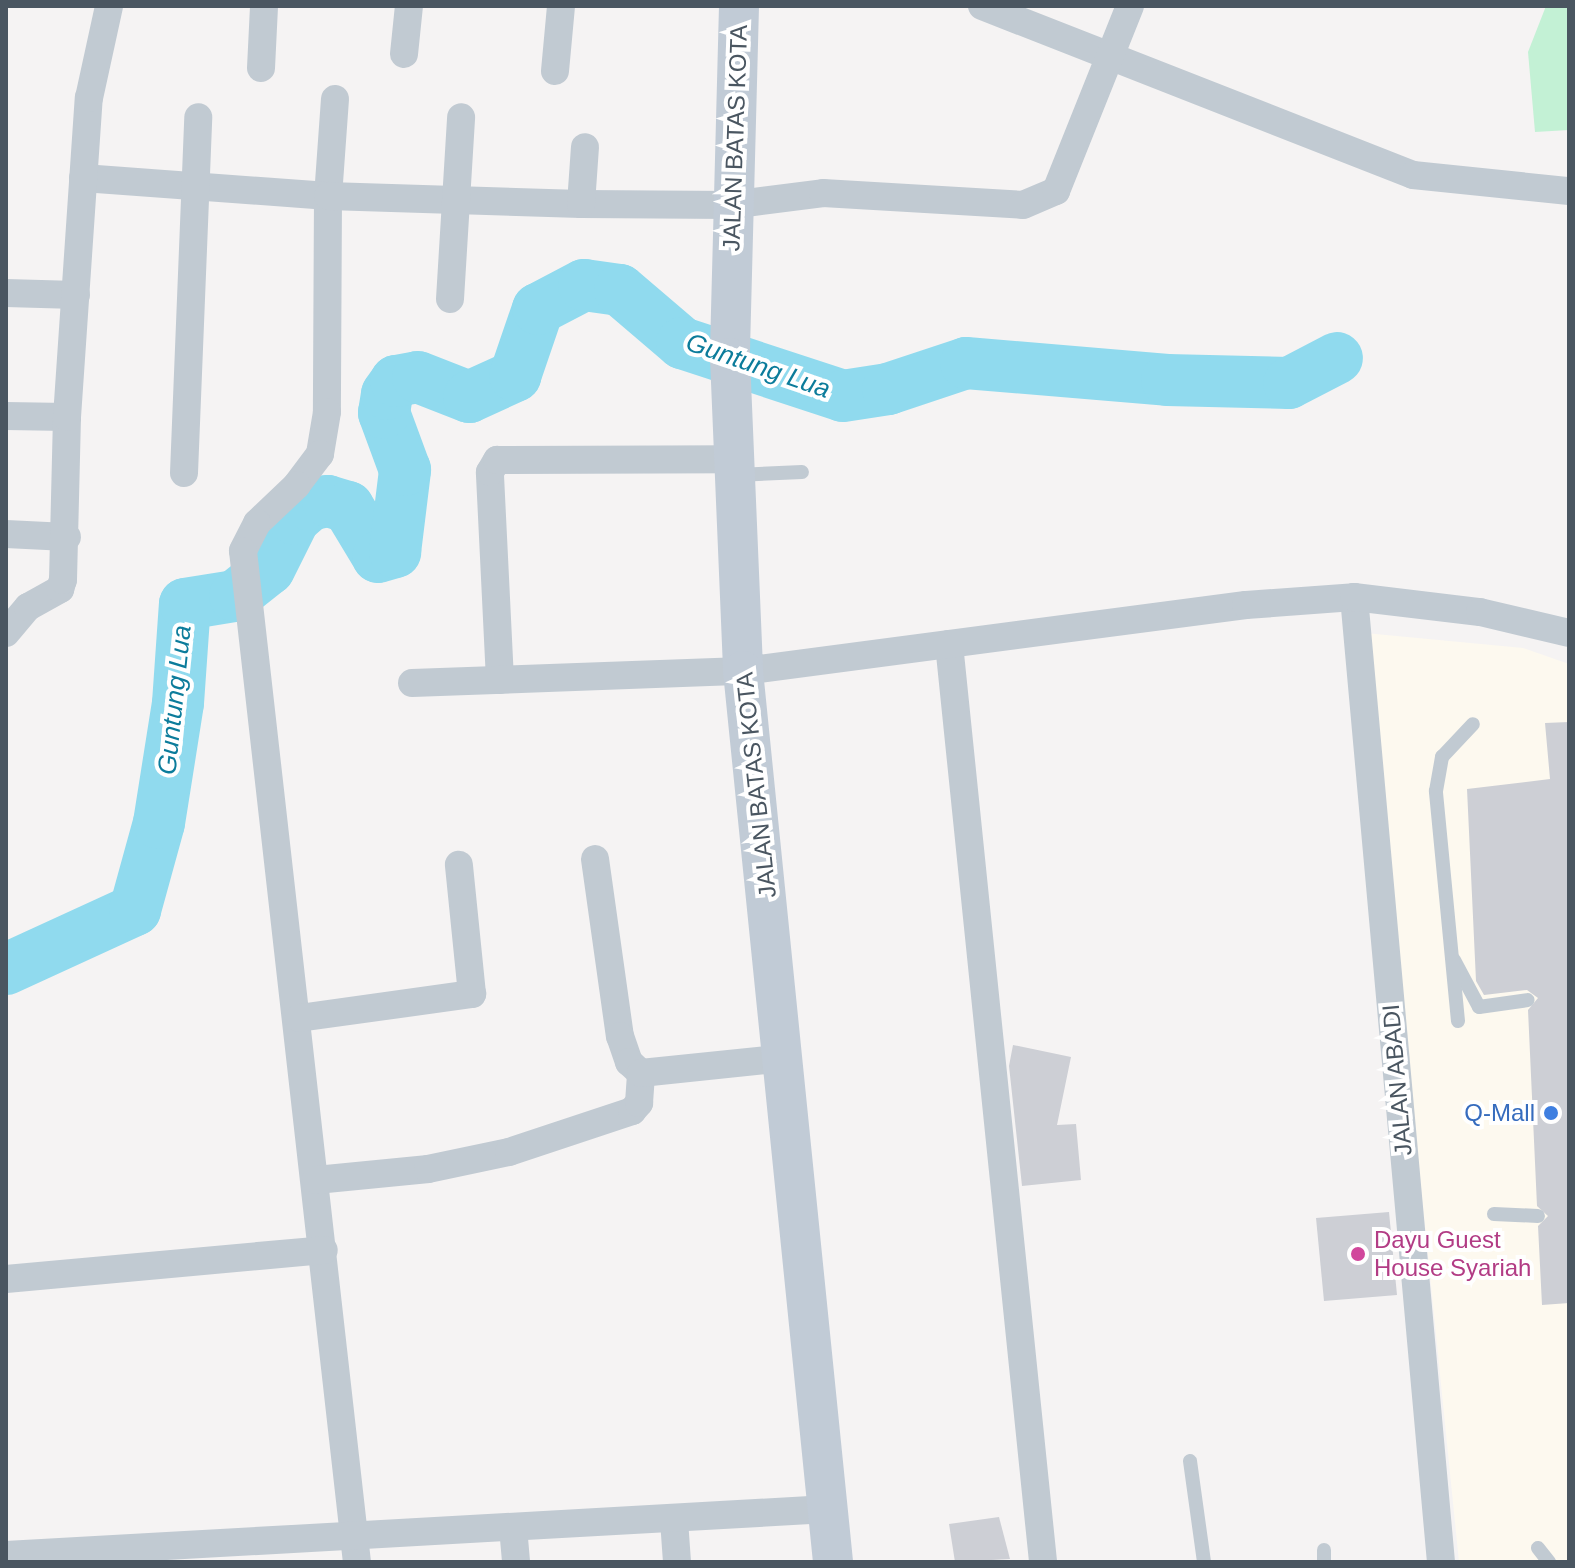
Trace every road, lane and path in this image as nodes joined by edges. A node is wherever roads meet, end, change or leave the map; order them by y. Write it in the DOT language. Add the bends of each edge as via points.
graph roads {
  1 [pos="109,6"];
  2 [pos="264,6"];
  3 [pos="409,6"];
  4 [pos="561,6"];
  5 [pos="739,6"];
  6 [pos="982,6"];
  7 [pos="1130,6"];
  8 [pos="404,54"];
  9 [pos="1107,57"];
  10 [pos="261,68"];
  11 [pos="555,71"];
  12 [pos="335,99"];
  13 [pos="198,117"];
  14 [pos="461,117"];
  15 [pos="585,147"];
  16 [pos="83,178"];
  17 [pos="196,186"];
  18 [pos="1569,191"];
  19 [pos="328,196"];
  20 [pos="455,201"];
  21 [pos="581,204"];
  22 [pos="731,205"];
  23 [pos="6,293"];
  24 [pos="76,295"];
  25 [pos="450,299"];
  26 [pos="6,416"];
  27 [pos="67,417"];
  28 [pos="733,467"];
  29 [pos="802,472"];
  30 [pos="184,473"];
  31 [pos="6,534"];
  32 [pos="67,537"];
  33 [pos="1354,597"];
  34 [pos="6,633"];
  35 [pos="1569,633"];
  36 [pos="949,644"];
  37 [pos="743,671"];
  38 [pos="500,680"];
  39 [pos="412,683"];
  40 [pos="1473,724"];
  41 [pos="595,859"];
  42 [pos="459,865"];
  43 [pos="1448,949"];
  44 [pos="1528,1000"];
  45 [pos="299,1018"];
  46 [pos="1458,1021"];
  47 [pos="785,1058"];
  48 [pos="641,1073"];
  49 [pos="316,1180"];
  50 [pos="1494,1214"];
  51 [pos="1538,1216"];
  52 [pos="324,1250"];
  53 [pos="6,1279"];
  54 [pos="1190,1461"];
  55 [pos="828,1509"];
  56 [pos="674,1520"];
  57 [pos="513,1527"];
  58 [pos="356,1548"];
  59 [pos="1538,1548"];
  60 [pos="6,1555"];
  61 [pos="516,1562"];
  62 [pos="677,1562"];
  63 [pos="833,1562"];
  64 [pos="1043,1562"];
  65 [pos="1204,1562"];
  66 [pos="1441,1562"];
  67 [pos="1549,1562"];
  1 -- 16 [label="street" via="89,98"];
  2 -- 10 [label="street"];
  3 -- 8 [label="street"];
  4 -- 11 [label="street"];
  5 -- 22 [label="street, JALAN BATAS KOTA"];
  6 -- 9 [label="street"];
  7 -- 9 [label="street"];
  9 -- 18 [label="street" via="1413,175"];
  9 -- 22 [label="street" via="1056,191 1045,199 1023,205 823,193"];
  12 -- 19 [label="street"];
  13 -- 17 [label="street"];
  14 -- 20 [label="street"];
  15 -- 21 [label="street"];
  16 -- 17 [label="street"];
  16 -- 24 [label="street"];
  17 -- 19 [label="street"];
  17 -- 30 [label="street"];
  19 -- 20 [label="street"];
  19 -- 45 [label="street" via="327,412 320,454 246,536 246,575"];
  20 -- 21 [label="street"];
  20 -- 25 [label="street"];
  21 -- 22 [label="street"];
  22 -- 28 [label="street, JALAN BATAS KOTA"];
  23 -- 24 [label="street"];
  24 -- 27 [label="street"];
  26 -- 27 [label="street"];
  27 -- 32 [label="street"];
  28 -- 29 [label="lane"];
  28 -- 37 [label="street, JALAN BATAS KOTA"];
  28 -- 38 [label="street" via="505,457 492,464"];
  31 -- 32 [label="street"];
  32 -- 34 [label="street" via="60,589 28,607"];
  33 -- 35 [label="street" via="1480,612"];
  33 -- 36 [label="street" via="1246,605"];
  33 -- 66 [label="street, JALAN ABADI"];
  36 -- 37 [label="street"];
  36 -- 64 [label="street"];
  37 -- 38 [label="street"];
  37 -- 47 [label="street, JALAN BATAS KOTA"];
  38 -- 39 [label="street"];
  40 -- 43 [label="lane" via="1442,757 1437,775"];
  41 -- 48 [label="street" via="620,1036 629,1062"];
  42 -- 45 [label="street" via="472,994"];
  43 -- 44 [label="lane" via="1479,1007"];
  43 -- 46 [label="lane"];
  45 -- 49 [label="street"];
  47 -- 48 [label="street"];
  47 -- 55 [label="street, JALAN BATAS KOTA"];
  48 -- 49 [label="street" via="639,1103 623,1117 472,1161"];
  49 -- 52 [label="street"];
  50 -- 51 [label="lane"];
  52 -- 53 [label="street"];
  52 -- 58 [label="street"];
  54 -- 65 [label="lane"];
  55 -- 56 [label="street"];
  55 -- 63 [label="street, JALAN BATAS KOTA"];
  56 -- 57 [label="street"];
  56 -- 62 [label="street"];
  57 -- 58 [label="street"];
  57 -- 61 [label="street"];
  58 -- 60 [label="street"];
  59 -- 67 [label="lane"];
}
